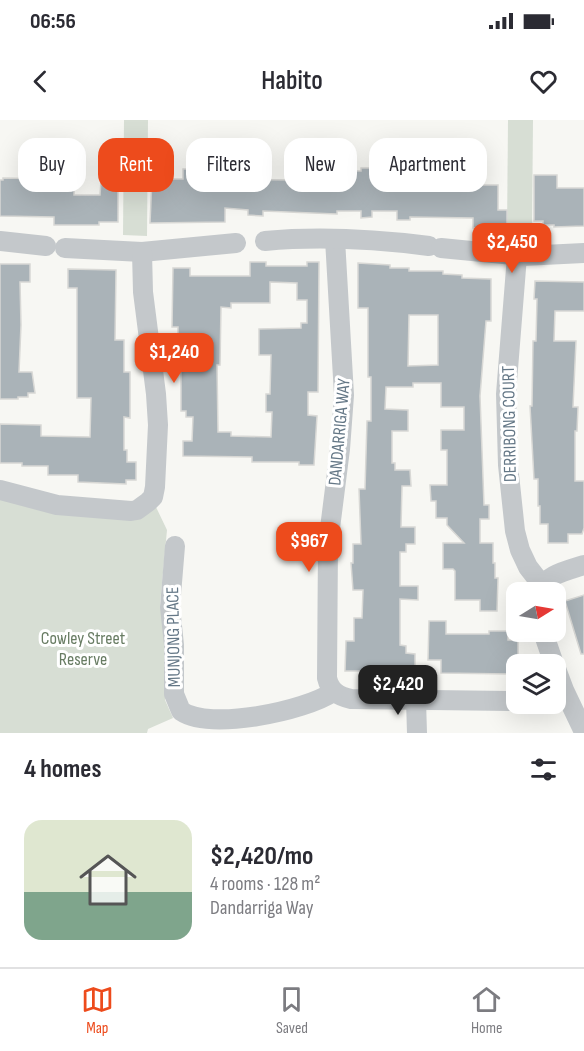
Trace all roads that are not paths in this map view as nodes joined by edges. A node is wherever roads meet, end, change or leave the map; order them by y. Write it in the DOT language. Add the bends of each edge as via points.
graph roads {
  1 [pos="335,239"];
  2 [pos="265,241"];
  3 [pos="0,242"];
  4 [pos="236,243"];
  5 [pos="142,252"];
  6 [pos="584,253"];
  7 [pos="517,256"];
  8 [pos="0,490"];
  9 [pos="175,546"];
  10 [pos="584,565"];
  11 [pos="536,582"];
  12 [pos="547,582"];
  13 [pos="333,692"];
  14 [pos="416,700"];
  15 [pos="506,701"];
  16 [pos="566,703"];
  17 [pos="584,732"];
  18 [pos="417,733"];
  1 -- 2 [label="street"];
  1 -- 7 [label="street"];
  1 -- 13 [label="street, DANDARRIGA WAY" via="344,395 328,544 327,678"];
  3 -- 5 [label="street"];
  4 -- 5 [label="street"];
  5 -- 8 [label="street" via="158,425 153,496 131,511 77,508"];
  6 -- 7 [label="street"];
  7 -- 11 [label="street, DERRIBONG COURT" via="506,394 508,465 515,531"];
  9 -- 13 [label="street, MUNJONG PLACE" via="171,608 174,694 181,711 197,718 245,718 313,703"];
  10 -- 12 [label="street"];
  13 -- 14 [label="street" via="351,699"];
  14 -- 15 [label="street"];
  14 -- 18 [label="street"];
  16 -- 17 [label="street"];
}
